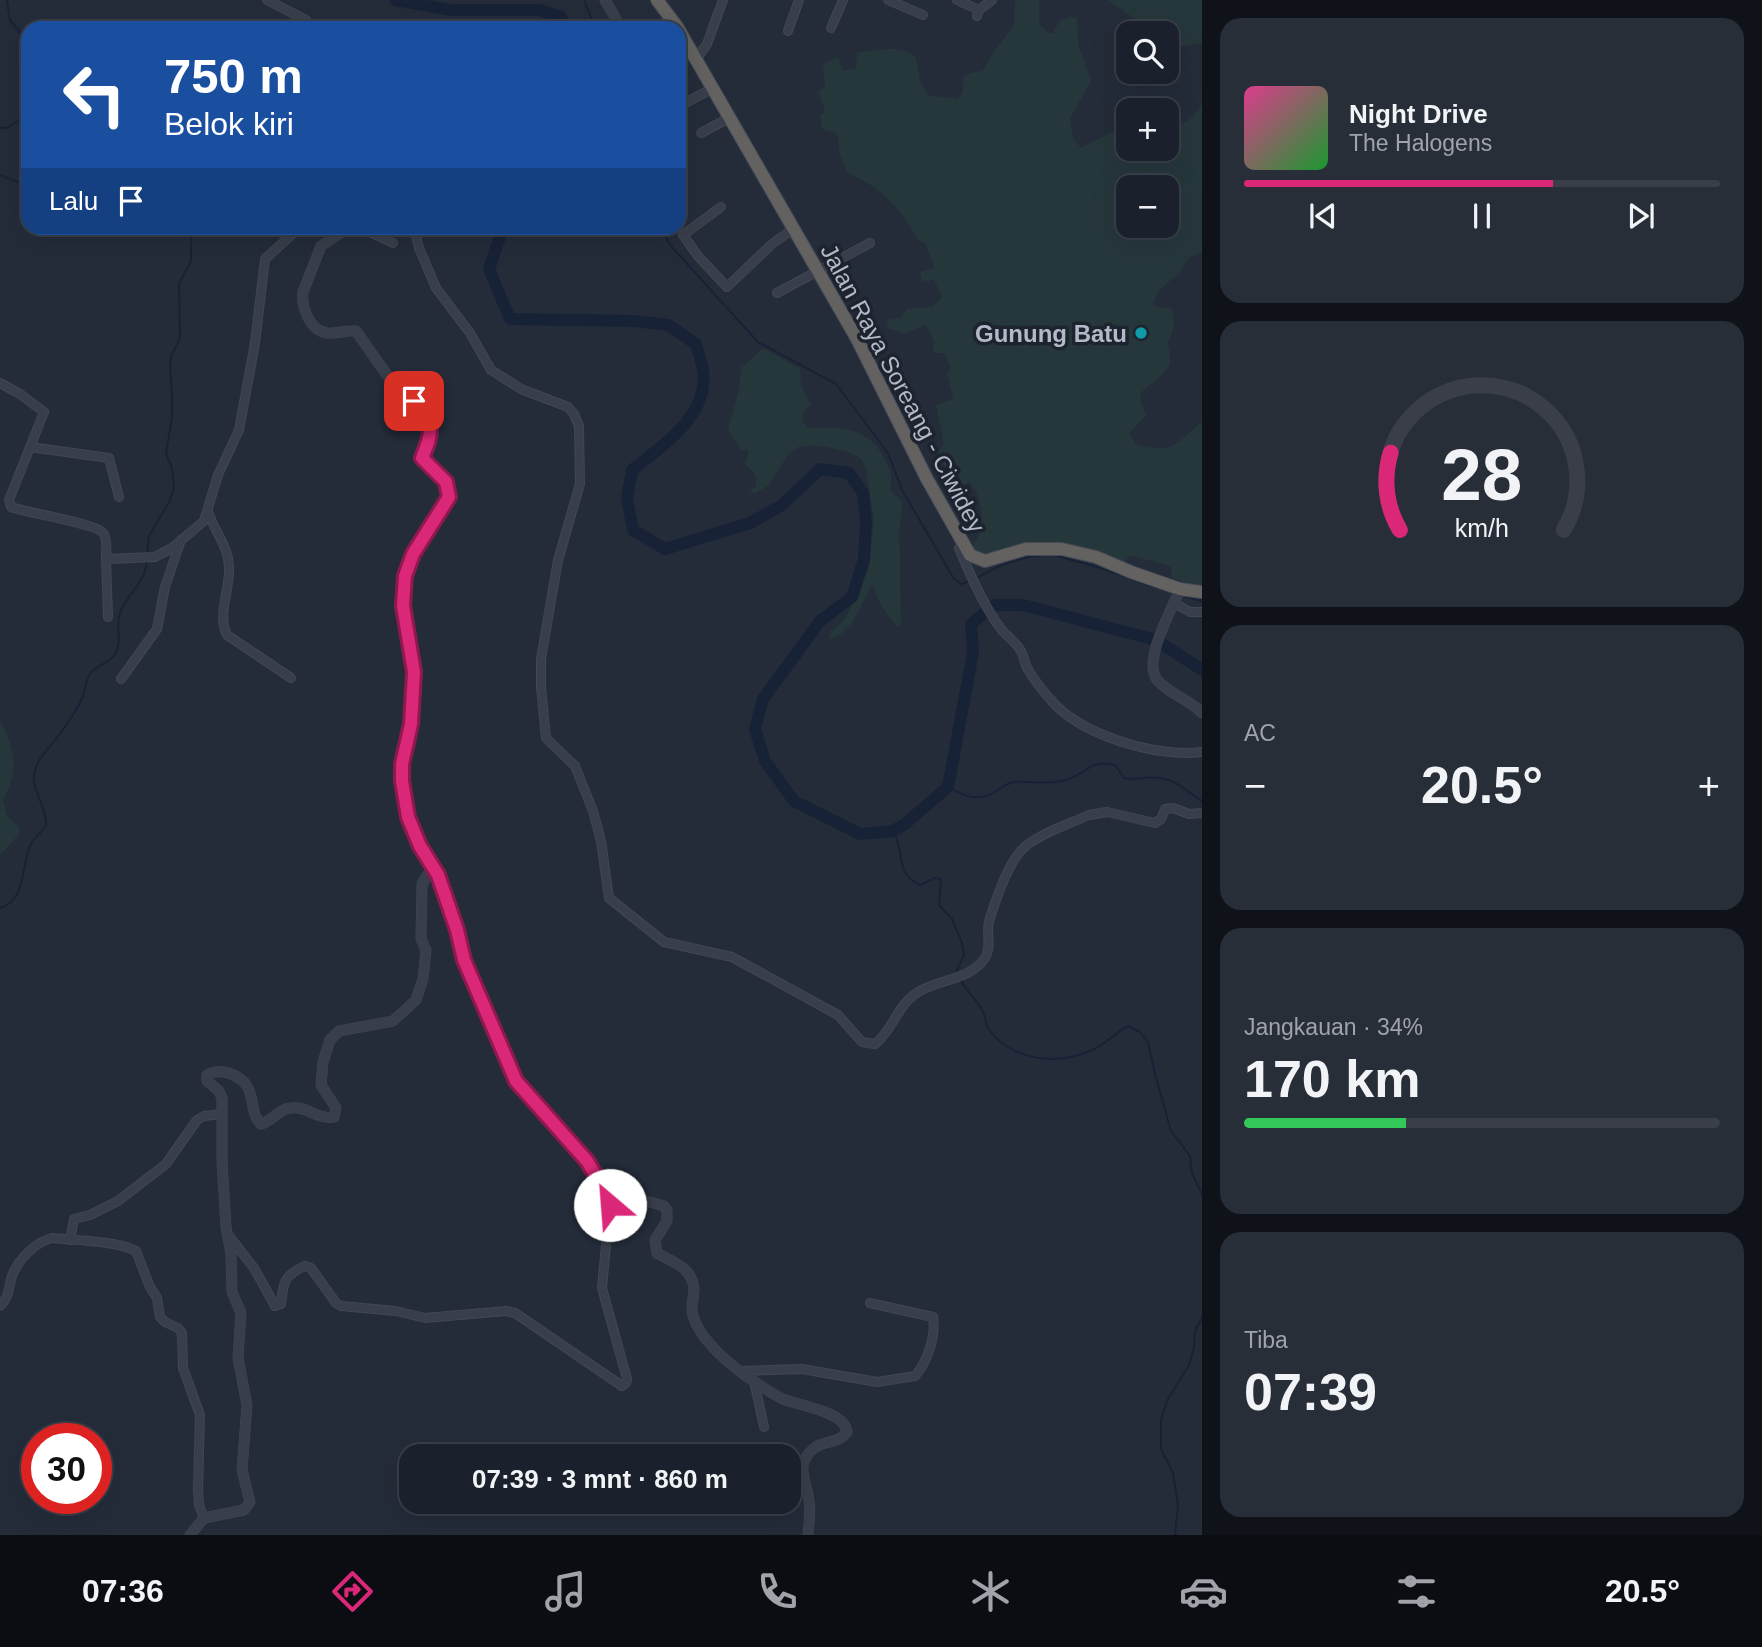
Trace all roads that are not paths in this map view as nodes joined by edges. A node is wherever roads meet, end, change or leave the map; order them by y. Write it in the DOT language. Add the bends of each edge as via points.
graph roads {
  1 [pos="267,0"];
  2 [pos="605,0"];
  3 [pos="657,0"];
  4 [pos="723,0"];
  5 [pos="799,0"];
  6 [pos="842,0"];
  7 [pos="888,0"];
  8 [pos="957,0"];
  9 [pos="992,0"];
  10 [pos="923,15"];
  11 [pos="301,21"];
  12 [pos="616,21"];
  13 [pos="672,21"];
  14 [pos="831,27"];
  15 [pos="788,31"];
  16 [pos="686,41"];
  17 [pos="697,58"];
  18 [pos="713,88"];
  19 [pos="686,102"];
  20 [pos="729,118"];
  21 [pos="701,132"];
  22 [pos="721,207"];
  23 [pos="793,229"];
  24 [pos="686,234"];
  25 [pos="291,235"];
  26 [pos="338,235"];
  27 [pos="376,235"];
  28 [pos="416,235"];
  29 [pos="684,235"];
  30 [pos="393,243"];
  31 [pos="870,243"];
  32 [pos="818,271"];
  33 [pos="777,293"];
  34 [pos="0,383"];
  35 [pos="30,447"];
  36 [pos="119,497"];
  37 [pos="208,509"];
  38 [pos="181,540"];
  39 [pos="962,544"];
  40 [pos="106,559"];
  41 [pos="1202,592"];
  42 [pos="1178,595"];
  43 [pos="1202,612"];
  44 [pos="108,617"];
  45 [pos="291,678"];
  46 [pos="121,679"];
  47 [pos="1202,713"];
  48 [pos="1202,752"];
  49 [pos="1202,813"];
  50 [pos="432,869"];
  51 [pos="222,1114"];
  52 [pos="587,1161"];
  53 [pos="228,1235"];
  54 [pos="70,1240"];
  55 [pos="870,1303"];
  56 [pos="0,1306"];
  57 [pos="740,1371"];
  58 [pos="754,1381"];
  59 [pos="764,1427"];
  60 [pos="204,1518"];
  61 [pos="190,1535"];
  62 [pos="808,1535"];
  1 -- 11 [label="street"];
  2 -- 12 [label="street"];
  3 -- 13 [label="highway, Jalan Raya Soreang - Ciwidey"];
  4 -- 17 [label="street"];
  5 -- 15 [label="street"];
  6 -- 14 [label="street"];
  7 -- 10 [label="street"];
  8 -- 9 [label="street" via="978,13"];
  16 -- 17 [label="highway, Jalan Raya Soreang - Ciwidey"];
  17 -- 18 [label="highway, Jalan Raya Soreang - Ciwidey"];
  18 -- 19 [label="street"];
  18 -- 20 [label="highway, Jalan Raya Soreang - Ciwidey"];
  20 -- 21 [label="street"];
  20 -- 23 [label="highway, Jalan Raya Soreang - Ciwidey"];
  22 -- 24 [label="street"];
  23 -- 29 [label="street" via="724,286"];
  23 -- 32 [label="highway, Jalan Raya Soreang - Ciwidey"];
  25 -- 37 [label="street" via="265,259 239,430"];
  26 -- 50 [label="street" via="321,246 303,292 307,314 321,332 356,331 387,375 427,415 430,440 422,458 449,491 413,554 405,576 403,606 414,672 402,781 412,830"];
  27 -- 30 [label="street"];
  28 -- 49 [label="street" via="436,288 491,370 521,389 568,407 579,426 580,484 558,560 541,659 546,738 581,776 601,841 610,901 664,942 732,957 838,1015 862,1042 878,1043 916,993 980,964 987,954 990,919 1012,862 1027,845 1098,813 1155,823 1165,809"];
  31 -- 32 [label="street"];
  32 -- 33 [label="street"];
  32 -- 39 [label="highway, Jalan Raya Soreang - Ciwidey"];
  34 -- 35 [label="street" via="44,410"];
  35 -- 36 [label="street" via="109,458"];
  35 -- 40 [label="street" via="9,500 11,507 101,532"];
  37 -- 38 [label="street" via="204,520"];
  37 -- 45 [label="street" via="227,550 223,624 227,635"];
  38 -- 40 [label="street" via="151,558"];
  38 -- 46 [label="street" via="157,629"];
  39 -- 42 [label="highway, Jalan Raya Soreang - Ciwidey" via="970,555 985,561 1026,549 1071,551 1096,557"];
  39 -- 48 [label="street" via="959,548 971,578 1000,628 1018,646 1050,699 1069,717 1096,732 1144,747"];
  40 -- 44 [label="street"];
  41 -- 42 [label="highway, Jalan Raya Soreang - Ciwidey"];
  42 -- 43 [label="street" via="1190,612"];
  42 -- 47 [label="street" via="1152,670"];
  50 -- 51 [label="street" via="422,884 421,939 426,950 416,1000 393,1021 339,1031 330,1040 321,1084 336,1108 334,1117 318,1117 292,1107 261,1124 245,1083 230,1073 214,1072 206,1080 221,1095"];
  50 -- 52 [label="street" via="438,875 464,960 516,1081"];
  51 -- 53 [label="street"];
  51 -- 54 [label="street" via="197,1120 170,1160 118,1201 74,1219"];
  52 -- 53 [label="street" via="611,1204 602,1289 627,1379 622,1386 511,1312 425,1318 341,1306 305,1266 285,1281 281,1304 275,1306"];
  52 -- 57 [label="street" via="626,1193 667,1210 654,1249 684,1269 693,1286 695,1320"];
  53 -- 60 [label="street" via="232,1292 241,1319 238,1358 247,1413 242,1470 250,1502 244,1510"];
  54 -- 56 [label="street" via="48,1238 19,1262 9,1297"];
  54 -- 60 [label="street" via="136,1251 157,1298 160,1317 181,1330 183,1368 200,1415 198,1489"];
  55 -- 57 [label="street" via="933,1317 929,1352 915,1376 877,1382 802,1369"];
  57 -- 58 [label="street"];
  58 -- 59 [label="street"];
  58 -- 62 [label="street" via="846,1426 843,1437 816,1447 802,1464 809,1501"];
  60 -- 61 [label="street"];
}
